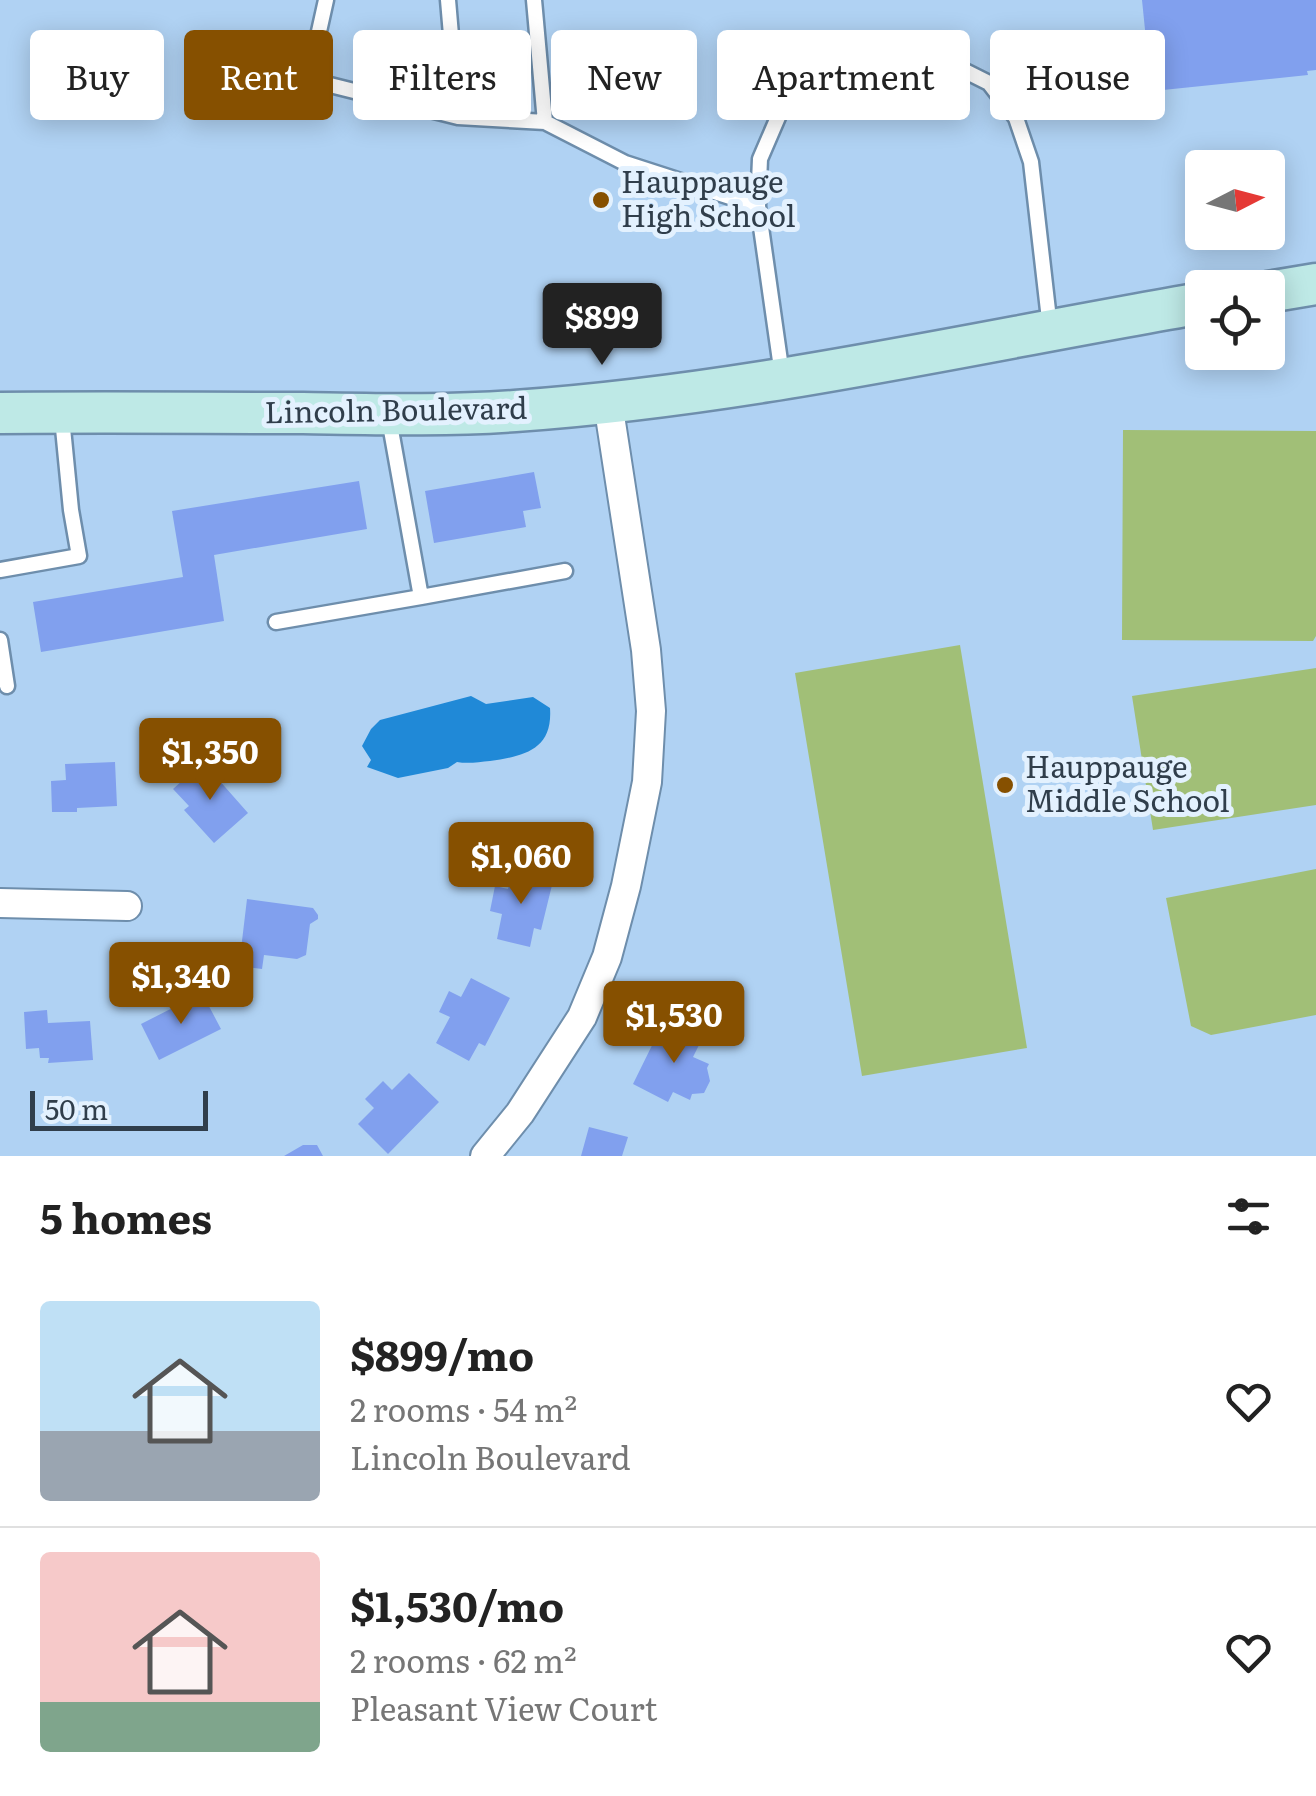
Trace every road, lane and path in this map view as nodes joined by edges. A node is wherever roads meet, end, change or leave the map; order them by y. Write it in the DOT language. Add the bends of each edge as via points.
graph roads {
  1 [pos="326,0"];
  2 [pos="448,0"];
  3 [pos="534,0"];
  4 [pos="451,30"];
  5 [pos="353,91"];
  6 [pos="516,120"];
  7 [pos="545,122"];
  8 [pos="758,206"];
  9 [pos="1316,284"];
  10 [pos="1285,289"];
  11 [pos="1185,306"];
  12 [pos="1050,329"];
  13 [pos="783,379"];
  14 [pos="608,403"];
  15 [pos="61,412"];
  16 [pos="0,413"];
  17 [pos="388,414"];
  18 [pos="0,570"];
  19 [pos="565,571"];
  20 [pos="421,596"];
  21 [pos="276,622"];
  22 [pos="0,640"];
  23 [pos="7,686"];
  24 [pos="0,902"];
  25 [pos="128,906"];
  26 [pos="485,1156"];
  1 -- 5 [label="lane" via="314,54 326,84"];
  2 -- 4 [label="lane"];
  3 -- 7 [label="lane"];
  6 -- 7 [label="lane"];
  7 -- 8 [label="lane" via="625,163"];
  8 -- 12 [label="lane" via="760,159 784,101 838,61 891,52 939,58 989,82 1016,118 1031,162"];
  8 -- 13 [label="lane"];
  9 -- 10 [label="street"];
  11 -- 12 [label="street, Lincoln Boulevard"];
  12 -- 13 [label="street, Lincoln Boulevard"];
  13 -- 14 [label="street, Lincoln Boulevard"];
  14 -- 17 [label="street, Lincoln Boulevard"];
  14 -- 26 [label="street" via="646,650 647,782 607,957 582,1018"];
  15 -- 16 [label="street, Lincoln Boulevard"];
  15 -- 17 [label="street, Lincoln Boulevard"];
  15 -- 18 [label="lane" via="79,556"];
  17 -- 20 [label="lane"];
  19 -- 20 [label="lane"];
  20 -- 21 [label="lane"];
  22 -- 23 [label="lane"];
  24 -- 25 [label="street"];
}
